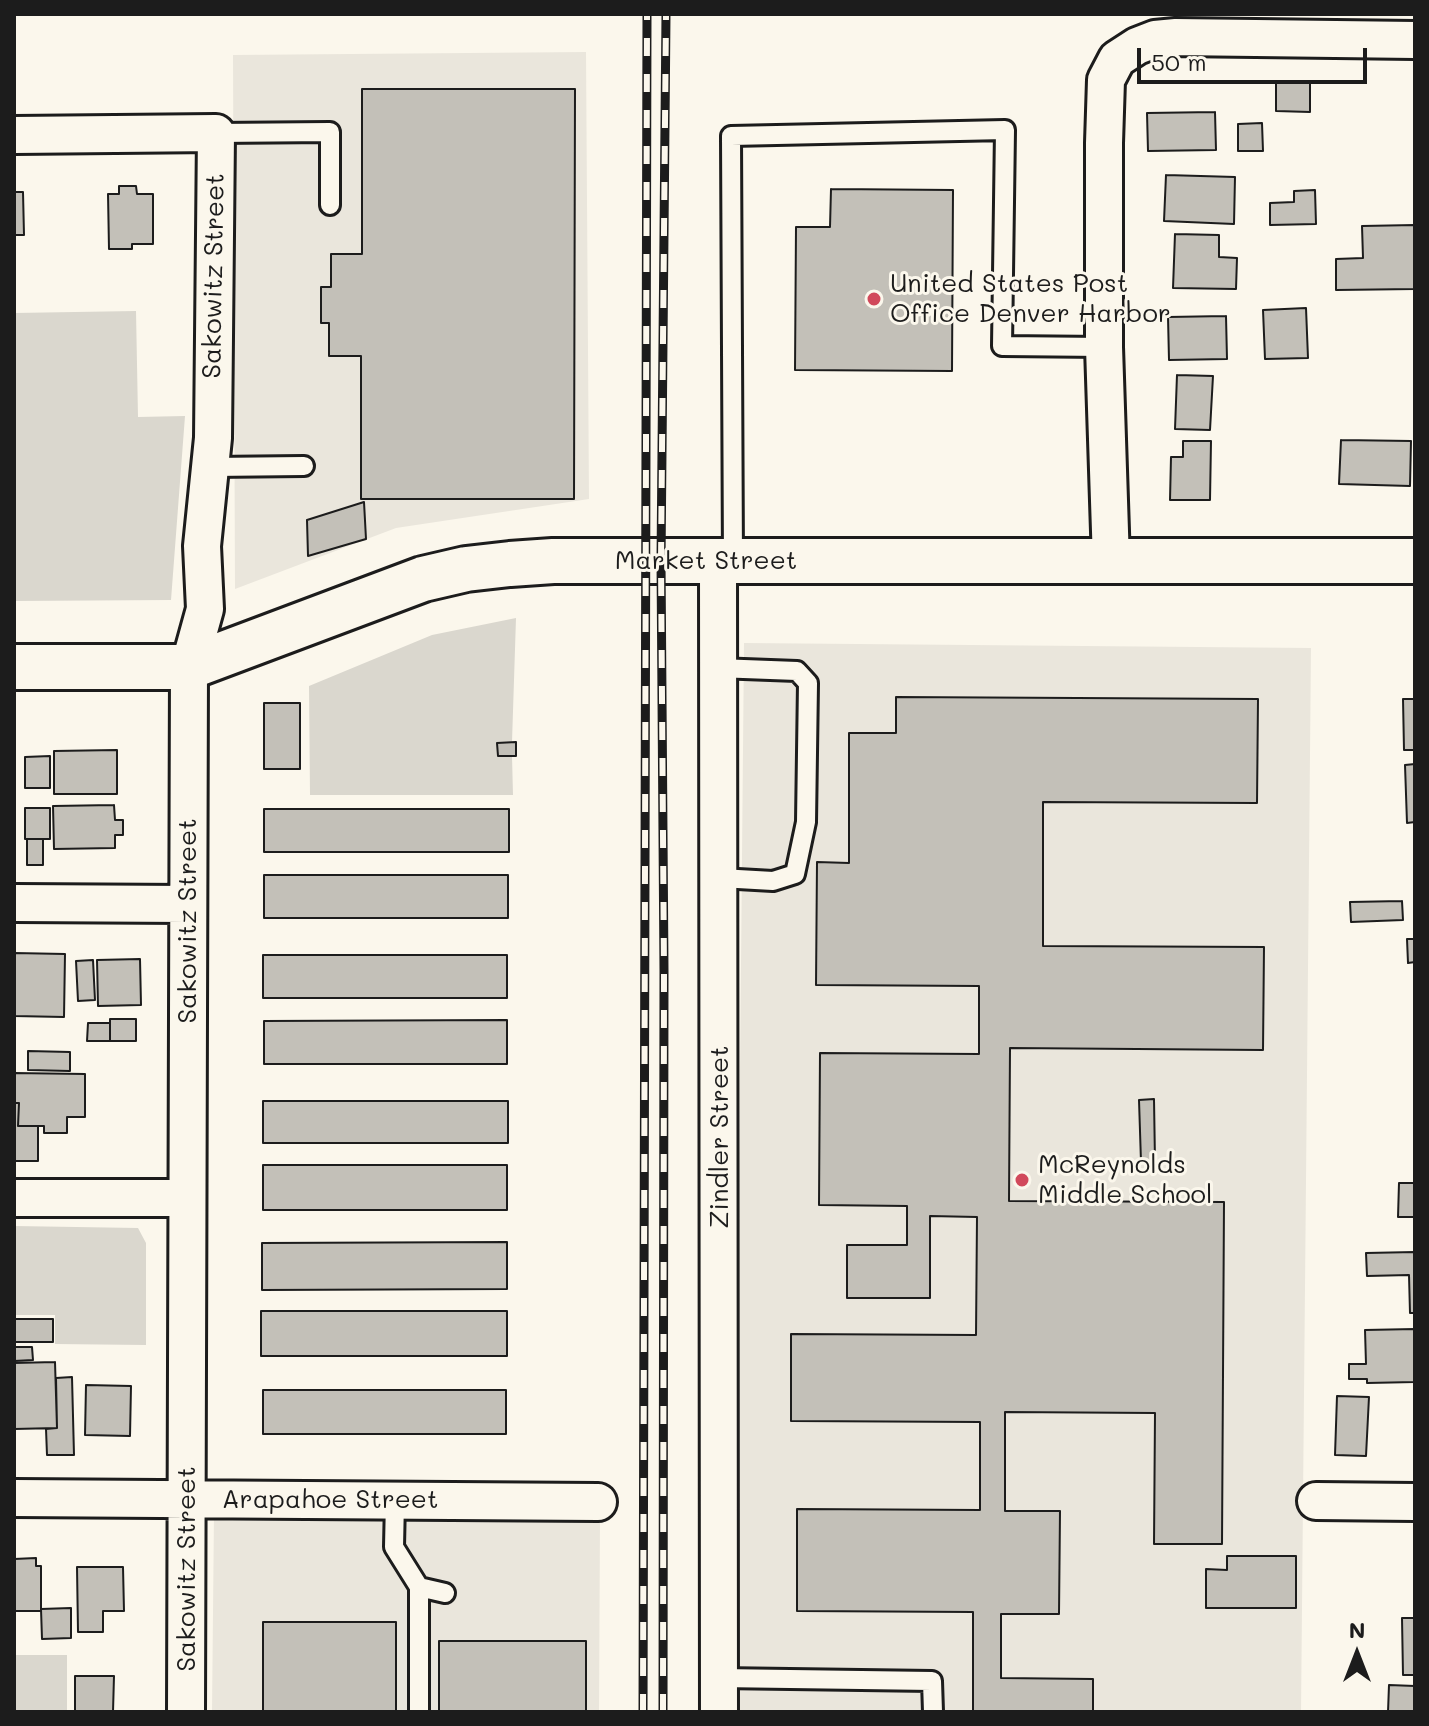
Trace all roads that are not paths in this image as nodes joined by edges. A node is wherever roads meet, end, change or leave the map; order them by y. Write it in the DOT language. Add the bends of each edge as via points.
graph roads {
  1 [pos="1415,40"];
  2 [pos="216,133"];
  3 [pos="14,135"];
  4 [pos="330,205"];
  5 [pos="1104,347"];
  6 [pos="304,466"];
  7 [pos="211,467"];
  8 [pos="1415,561"];
  9 [pos="725,562"];
  10 [pos="1111,562"];
  11 [pos="14,667"];
  12 [pos="189,667"];
  13 [pos="717,668"];
  14 [pos="720,878"];
  15 [pos="14,903"];
  16 [pos="188,904"];
  17 [pos="14,1198"];
  18 [pos="186,1198"];
  19 [pos="14,1498"];
  20 [pos="187,1499"];
  21 [pos="395,1500"];
  22 [pos="1316,1501"];
  23 [pos="598,1502"];
  24 [pos="1415,1502"];
  25 [pos="419,1587"];
  26 [pos="445,1593"];
  27 [pos="719,1695"];
  28 [pos="186,1712"];
  29 [pos="419,1712"];
  30 [pos="933,1712"];
  1 -- 5 [label="street" via="1176,37 1155,39 1117,59 1106,80"];
  2 -- 3 [label="street"];
  2 -- 4 [label="lane" via="330,132"];
  2 -- 7 [label="street, Sakowitz Street"];
  5 -- 9 [label="lane" via="1002,346 1005,130 731,136"];
  5 -- 10 [label="street"];
  6 -- 7 [label="lane"];
  7 -- 12 [label="street, Sakowitz Street" via="202,546 205,609"];
  8 -- 10 [label="street, Market Street"];
  9 -- 10 [label="street, Market Street"];
  9 -- 12 [label="street, Market Street" via="553,561 466,569 423,579"];
  9 -- 13 [label="street, Zindler Street"];
  11 -- 12 [label="street, Market Street"];
  12 -- 16 [label="street, Sakowitz Street"];
  13 -- 14 [label="street, Zindler Street"];
  13 -- 14 [label="lane" via="797,671 808,683 806,822 795,874 773,881"];
  14 -- 27 [label="street, Zindler Street"];
  15 -- 16 [label="street"];
  16 -- 18 [label="street, Sakowitz Street"];
  17 -- 18 [label="street"];
  18 -- 20 [label="street, Sakowitz Street"];
  19 -- 20 [label="street, Arapahoe Street"];
  20 -- 21 [label="street, Arapahoe Street"];
  20 -- 28 [label="street, Sakowitz Street"];
  21 -- 23 [label="street, Arapahoe Street"];
  21 -- 25 [label="lane" via="394,1547"];
  22 -- 24 [label="street"];
  25 -- 26 [label="lane"];
  25 -- 29 [label="lane"];
  27 -- 30 [label="lane" via="761,1678 932,1681"];
}
